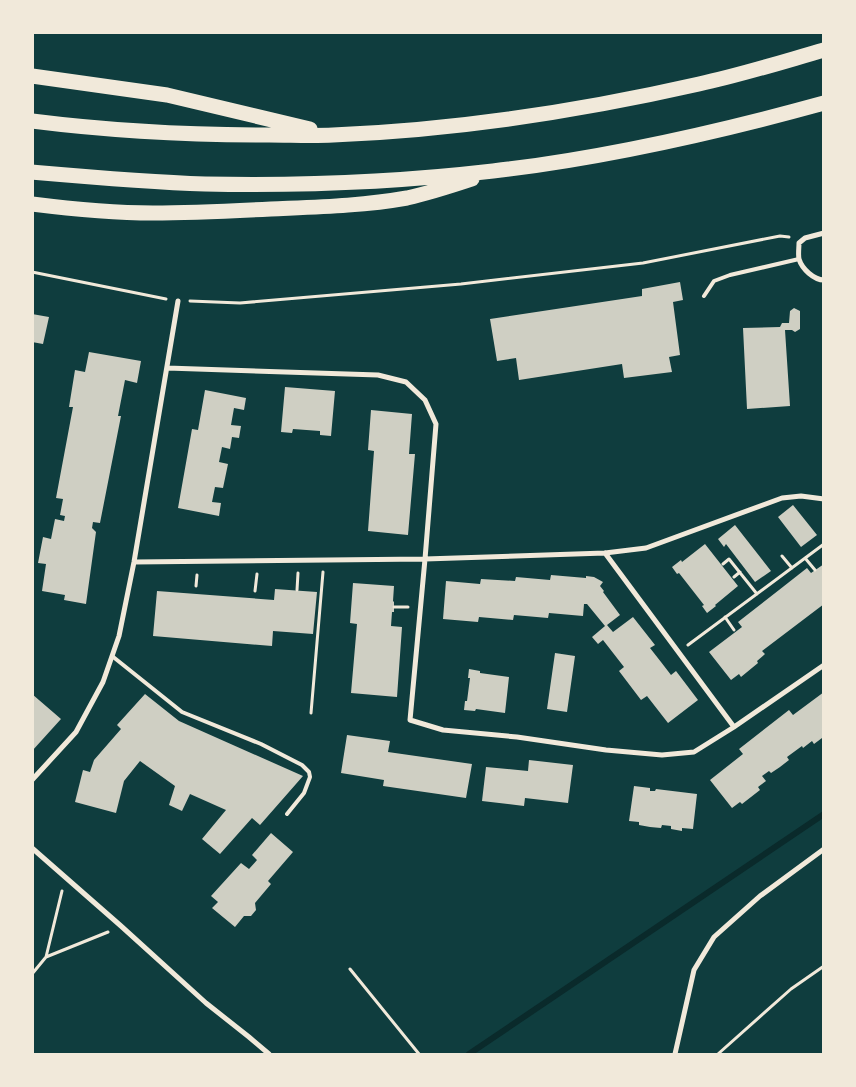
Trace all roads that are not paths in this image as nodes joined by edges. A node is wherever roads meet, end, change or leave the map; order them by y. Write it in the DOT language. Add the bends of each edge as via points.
graph roads {
  1 [pos="824,50"];
  2 [pos="32,76"];
  3 [pos="824,103"];
  4 [pos="32,122"];
  5 [pos="333,135"];
  6 [pos="494,171"];
  7 [pos="32,172"];
  8 [pos="32,204"];
  9 [pos="824,233"];
  10 [pos="799,259"];
  11 [pos="824,280"];
  12 [pos="704,296"];
  13 [pos="178,301"];
  14 [pos="167,368"];
  15 [pos="824,499"];
  16 [pos="605,553"];
  17 [pos="425,559"];
  18 [pos="134,562"];
  19 [pos="112,656"];
  20 [pos="824,665"];
  21 [pos="734,727"];
  22 [pos="32,780"];
  23 [pos="287,814"];
  24 [pos="32,848"];
  25 [pos="824,849"];
  26 [pos="269,1054"];
  27 [pos="675,1054"];
  1 -- 5 [label="highway" via="701,84 584,107 467,124"];
  2 -- 5 [label="highway" via="168,95"];
  3 -- 6 [label="highway" via="662,144"];
  4 -- 5 [label="highway" via="219,135"];
  6 -- 7 [label="highway" via="370,181 268,184 142,181"];
  6 -- 8 [label="highway" via="406,198 313,207 153,213"];
  9 -- 10 [label="street" via="804,238 799,243"];
  10 -- 11 [label="street" via="809,273"];
  10 -- 12 [label="lane" via="714,281"];
  13 -- 14 [label="street"];
  14 -- 17 [label="street" via="378,375 406,382 425,400 436,424"];
  14 -- 18 [label="street"];
  15 -- 16 [label="street" via="782,498 646,548"];
  16 -- 17 [label="street"];
  16 -- 21 [label="street"];
  17 -- 18 [label="street"];
  17 -- 21 [label="street" via="410,720 443,730 662,755 694,752"];
  18 -- 19 [label="street"];
  19 -- 22 [label="street" via="103,682 76,732"];
  19 -- 23 [label="lane" via="182,712 262,744 302,765 310,777 304,793"];
  20 -- 21 [label="street"];
  24 -- 26 [label="street" via="206,1003"];
  25 -- 27 [label="street" via="760,896 714,937 694,970"];
}
